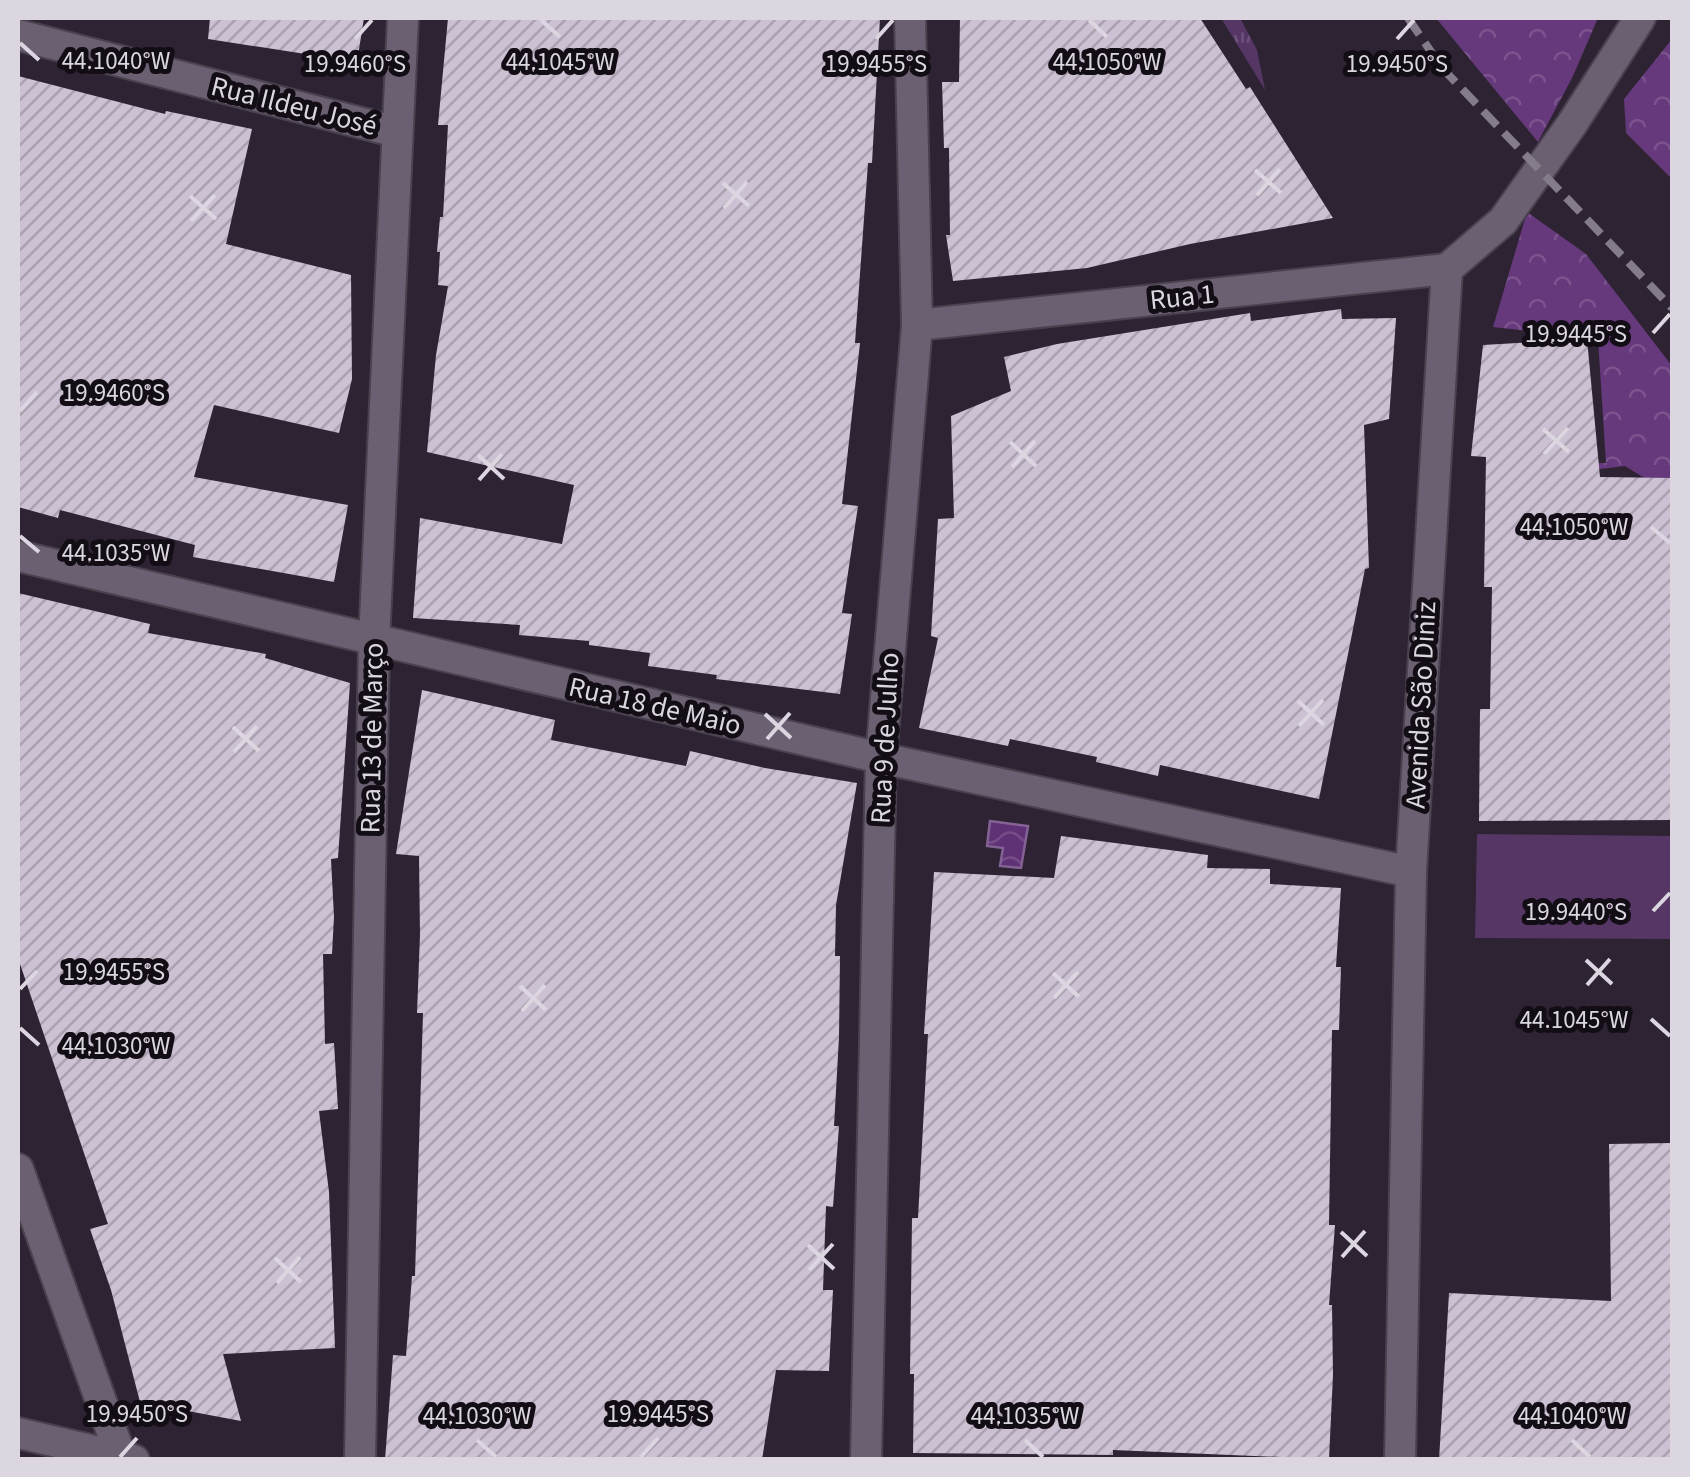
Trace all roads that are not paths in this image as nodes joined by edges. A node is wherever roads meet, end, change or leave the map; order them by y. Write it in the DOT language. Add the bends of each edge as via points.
graph roads {
  1 [pos="404,18"];
  2 [pos="910,18"];
  3 [pos="1640,18"];
  4 [pos="18,35"];
  5 [pos="397,132"];
  6 [pos="1447,269"];
  7 [pos="917,326"];
  8 [pos="18,556"];
  9 [pos="374,642"];
  10 [pos="881,758"];
  11 [pos="1411,872"];
  12 [pos="18,1169"];
  13 [pos="18,1433"];
  14 [pos="58,1452"];
  15 [pos="126,1459"];
  16 [pos="360,1460"];
  17 [pos="866,1460"];
  18 [pos="1400,1460"];
  1 -- 5 [label="street, Rua 13 de Março"];
  2 -- 7 [label="street, Rua 9 de Julho"];
  3 -- 6 [label="street" via="1503,221"];
  4 -- 5 [label="street, Rua Ildeu José"];
  5 -- 9 [label="street, Rua 13 de Março"];
  6 -- 7 [label="street, Rua 1"];
  6 -- 11 [label="street, Avenida São Diniz"];
  7 -- 10 [label="street, Rua 9 de Julho"];
  8 -- 9 [label="street, Rua 18 de Maio"];
  9 -- 10 [label="street, Rua 18 de Maio"];
  9 -- 16 [label="street, Rua 13 de Março"];
  10 -- 11 [label="street, Rua 18 de Maio"];
  10 -- 17 [label="street, Rua 9 de Julho"];
  11 -- 18 [label="street, Avenida São Diniz"];
  12 -- 15 [label="street"];
  13 -- 14 [label="street"];
  14 -- 15 [label="street"];
}
